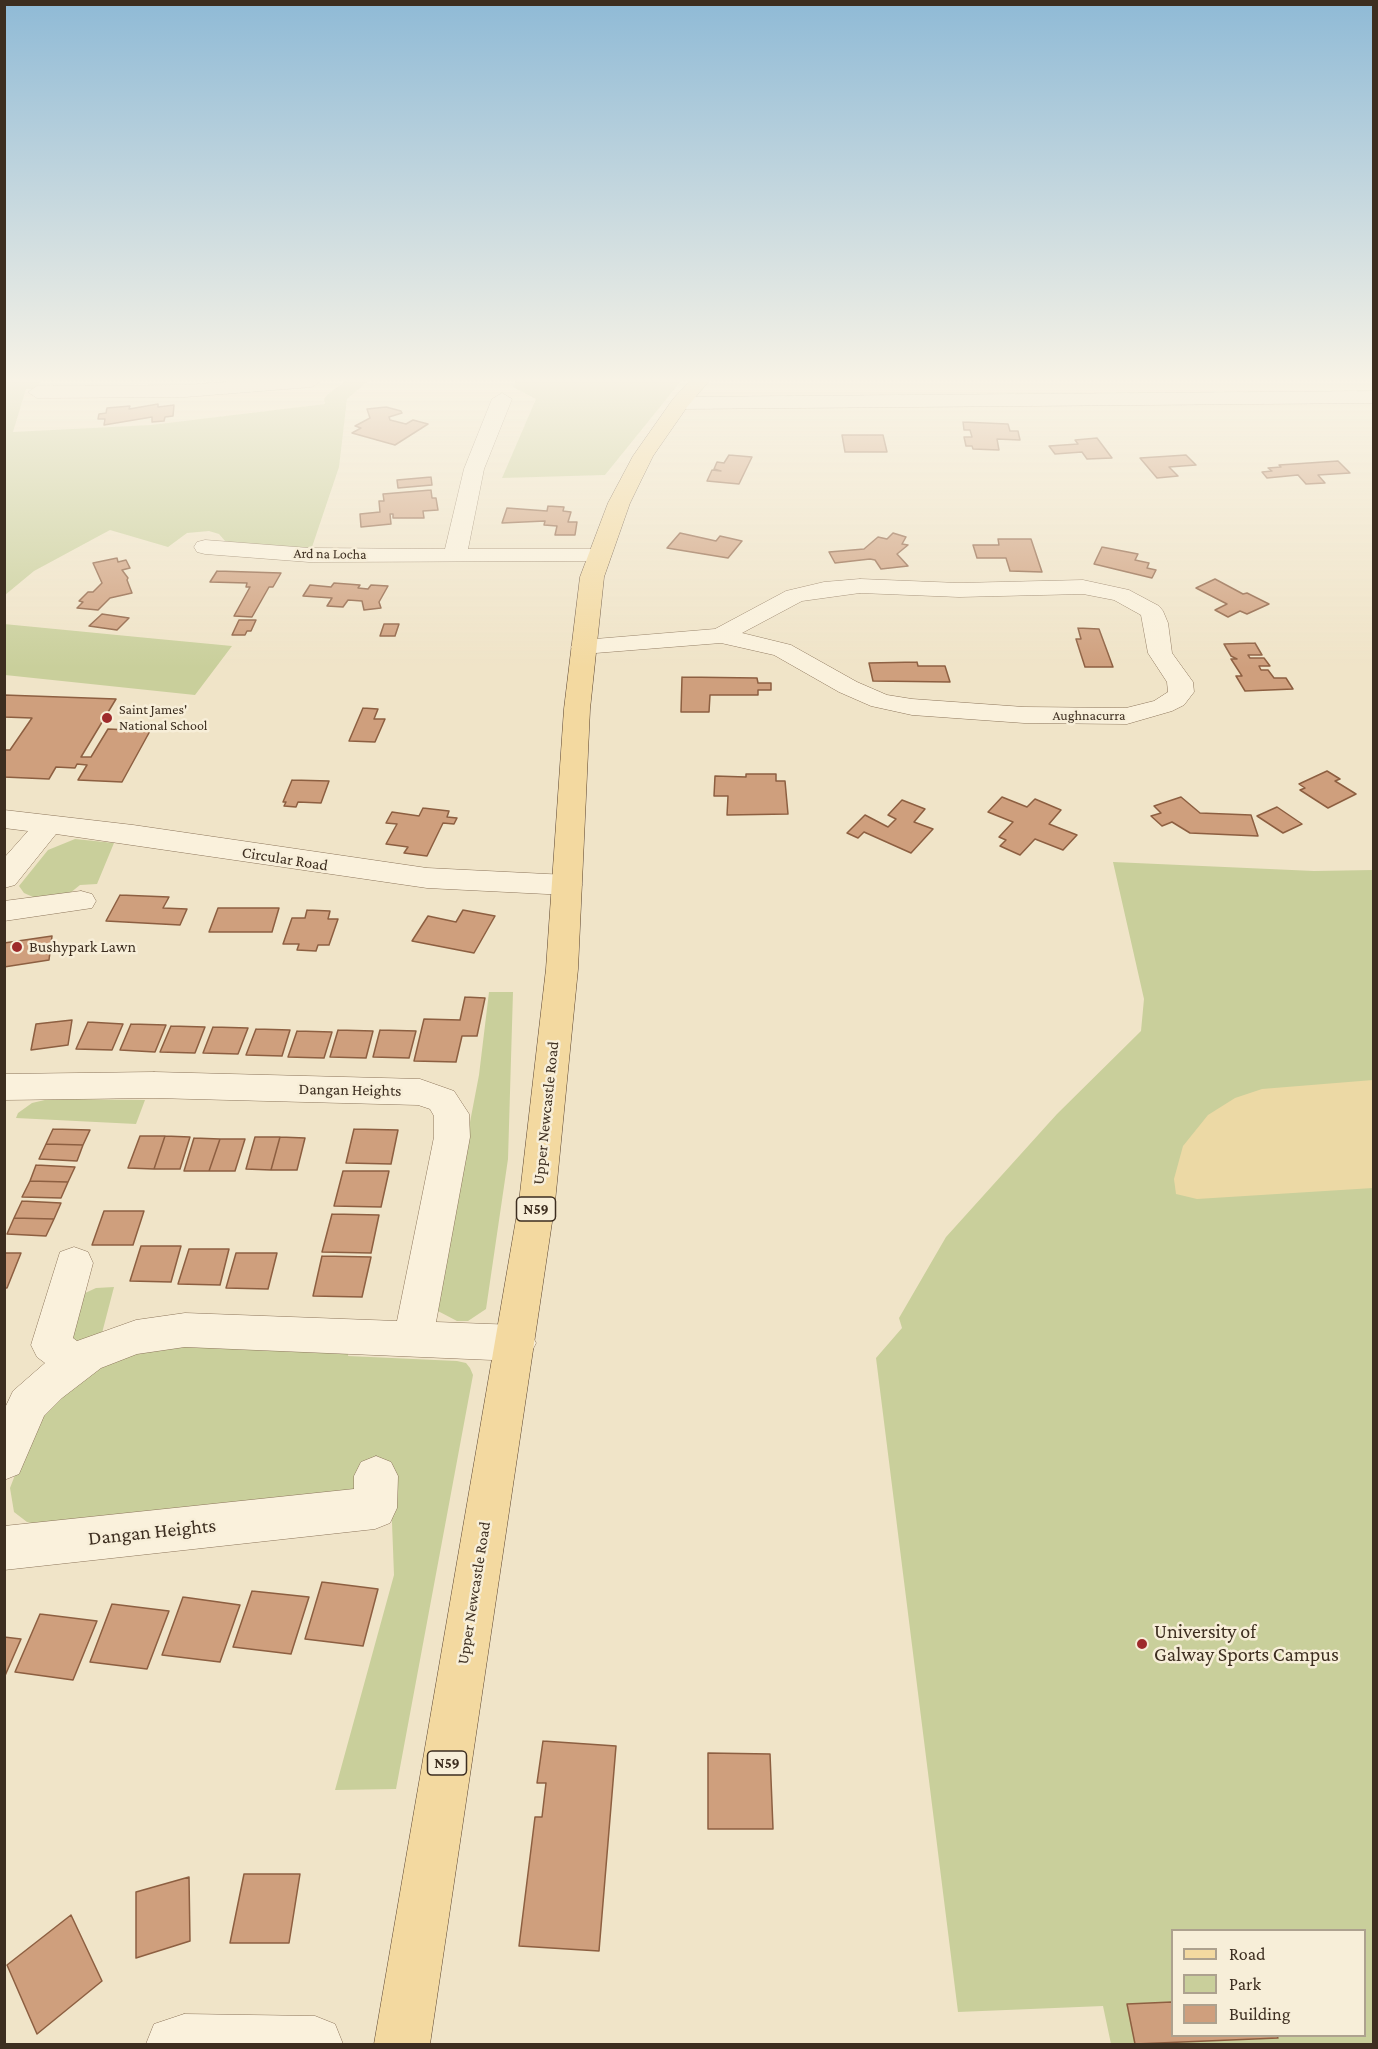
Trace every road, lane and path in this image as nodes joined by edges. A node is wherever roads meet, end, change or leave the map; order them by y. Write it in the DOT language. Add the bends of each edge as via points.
graph roads {
  1 [pos="472,477"];
  2 [pos="633,477"];
  3 [pos="205,547"];
  4 [pos="455,556"];
  5 [pos="599,556"];
  6 [pos="721,636"];
  7 [pos="584,647"];
  8 [pos="4,819"];
  9 [pos="49,824"];
  10 [pos="4,878"];
  11 [pos="567,885"];
  12 [pos="81,901"];
  13 [pos="4,911"];
  14 [pos="6,1090"];
  15 [pos="74,1263"];
  16 [pos="413,1339"];
  17 [pos="516,1343"];
  18 [pos="75,1362"];
  19 [pos="4,1460"];
  20 [pos="376,1476"];
  21 [pos="4,1548"];
  22 [pos="174,2044"];
  23 [pos="315,2044"];
  24 [pos="402,2044"];
  1 -- 4 [label="street"];
  2 -- 5 [label="main road, Upper Newcastle Road / N59"];
  3 -- 4 [label="street, Ard na Locha" via="309,555"];
  4 -- 5 [label="street, Ard na Locha"];
  5 -- 7 [label="main road, Upper Newcastle Road / N59" via="592,577"];
  6 -- 6 [label="street, Aughnacurra" via="794,596 824,589 1083,587 1121,595 1151,611 1160,653 1180,682 1182,692 1163,706 1127,716 1024,715 912,707 880,701 848,687 782,650"];
  6 -- 7 [label="street, Aughnacurra"];
  7 -- 11 [label="main road, Upper Newcastle Road / N59"];
  8 -- 9 [label="street, Circular Road"];
  9 -- 10 [label="street"];
  9 -- 11 [label="street, Circular Road" via="371,872"];
  11 -- 17 [label="main road, Upper Newcastle Road / N59" via="537,1202"];
  12 -- 13 [label="street"];
  14 -- 16 [label="street, Dangan Heights" via="154,1085 420,1092 442,1100 453,1114 452,1137"];
  15 -- 18 [label="street" via="51,1345"];
  16 -- 17 [label="street"];
  16 -- 18 [label="street" via="158,1332 117,1342"];
  17 -- 24 [label="main road, Upper Newcastle Road / N59"];
  18 -- 19 [label="street" via="28,1404"];
  20 -- 21 [label="street, Dangan Heights" via="375,1508"];
  22 -- 23 [label="street"];
}
